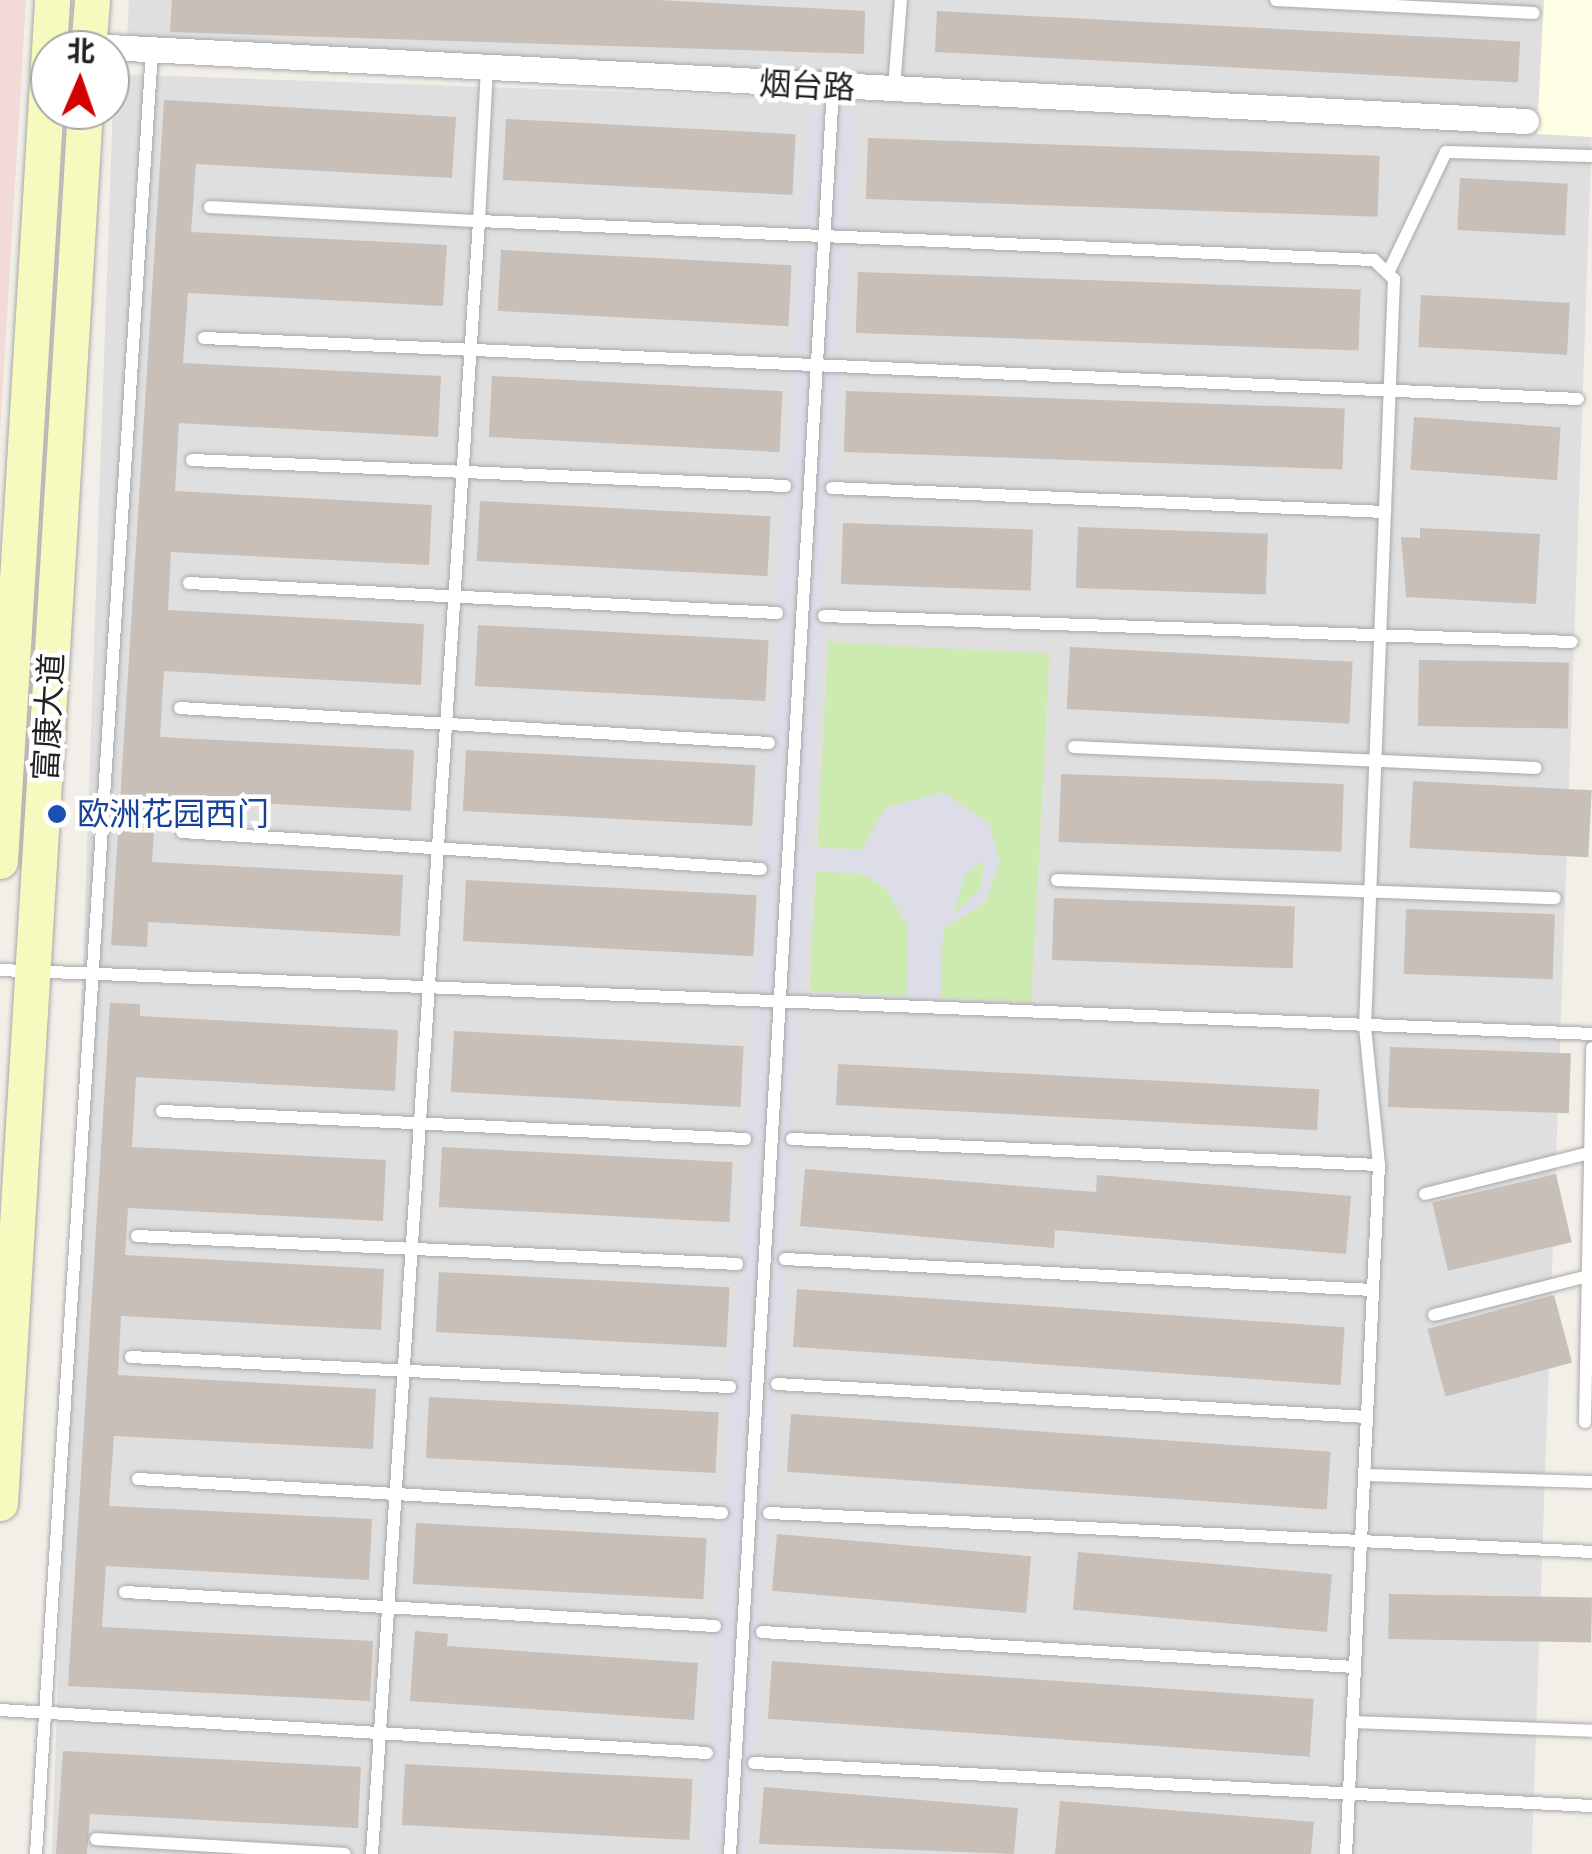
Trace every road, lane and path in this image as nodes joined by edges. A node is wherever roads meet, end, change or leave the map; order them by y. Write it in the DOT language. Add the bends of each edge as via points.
graph roads {
  1 [pos="52,0"];
  2 [pos="92,0"];
  3 [pos="900,0"];
  4 [pos="1276,0"];
  5 [pos="1534,13"];
  6 [pos="90,30"];
  7 [pos="130,49"];
  8 [pos="152,50"];
  9 [pos="487,68"];
  10 [pos="833,88"];
  11 [pos="894,90"];
  12 [pos="1526,121"];
  13 [pos="84,130"];
  14 [pos="1592,156"];
  15 [pos="210,207"];
  16 [pos="479,220"];
  17 [pos="825,236"];
  18 [pos="1388,272"];
  19 [pos="204,338"];
  20 [pos="471,351"];
  21 [pos="817,368"];
  22 [pos="1390,392"];
  23 [pos="1578,399"];
  24 [pos="192,460"];
  25 [pos="463,471"];
  26 [pos="785,486"];
  27 [pos="832,488"];
  28 [pos="1385,512"];
  29 [pos="189,583"];
  30 [pos="455,597"];
  31 [pos="777,614"];
  32 [pos="824,616"];
  33 [pos="1380,637"];
  34 [pos="1572,642"];
  35 [pos="5,684"];
  36 [pos="180,708"];
  37 [pos="446,725"];
  38 [pos="769,743"];
  39 [pos="1074,748"];
  40 [pos="1376,761"];
  41 [pos="1536,768"];
  42 [pos="2,789"];
  43 [pos="44,792"];
  44 [pos="182,832"];
  45 [pos="438,848"];
  46 [pos="0,861"];
  47 [pos="761,869"];
  48 [pos="1056,880"];
  49 [pos="1371,892"];
  50 [pos="1556,898"];
  51 [pos="16,972"];
  52 [pos="92,976"];
  53 [pos="429,990"];
  54 [pos="780,1009"];
  55 [pos="1366,1027"];
  56 [pos="1592,1034"];
  57 [pos="1592,1048"];
  58 [pos="162,1111"];
  59 [pos="420,1123"];
  60 [pos="11,1125"];
  61 [pos="745,1139"];
  62 [pos="792,1140"];
  63 [pos="1590,1153"];
  64 [pos="1379,1165"];
  65 [pos="1425,1194"];
  66 [pos="137,1236"];
  67 [pos="412,1248"];
  68 [pos="785,1259"];
  69 [pos="737,1264"];
  70 [pos="1588,1276"];
  71 [pos="1373,1290"];
  72 [pos="1434,1315"];
  73 [pos="132,1357"];
  74 [pos="404,1370"];
  75 [pos="777,1384"];
  76 [pos="730,1387"];
  77 [pos="1367,1416"];
  78 [pos="1585,1422"];
  79 [pos="1364,1475"];
  80 [pos="138,1479"];
  81 [pos="1592,1482"];
  82 [pos="396,1494"];
  83 [pos="0,1504"];
  84 [pos="722,1513"];
  85 [pos="770,1513"];
  86 [pos="1360,1544"];
  87 [pos="1592,1552"];
  88 [pos="126,1592"];
  89 [pos="388,1608"];
  90 [pos="715,1626"];
  91 [pos="762,1632"];
  92 [pos="1355,1667"];
  93 [pos="0,1710"];
  94 [pos="46,1713"];
  95 [pos="1352,1722"];
  96 [pos="1592,1731"];
  97 [pos="380,1734"];
  98 [pos="707,1752"];
  99 [pos="754,1764"];
  100 [pos="1348,1796"];
  101 [pos="1592,1806"];
  102 [pos="96,1839"];
  103 [pos="36,1854"];
  104 [pos="345,1854"];
  105 [pos="372,1854"];
  106 [pos="730,1854"];
  107 [pos="1346,1854"];
  1 -- 35 [label="street, 富康大道"];
  2 -- 6 [label="street"];
  3 -- 11 [label="lane"];
  4 -- 5 [label="lane"];
  7 -- 8 [label="street, 烟台路"];
  8 -- 9 [label="street, 烟台路"];
  8 -- 52 [label="lane"];
  9 -- 10 [label="street, 烟台路"];
  9 -- 16 [label="lane"];
  10 -- 11 [label="street, 烟台路"];
  10 -- 17 [label="lane"];
  11 -- 12 [label="street, 烟台路"];
  13 -- 43 [label="street, 富康大道"];
  14 -- 18 [label="lane" via="1446,152"];
  15 -- 16 [label="lane"];
  16 -- 17 [label="lane"];
  16 -- 20 [label="lane"];
  17 -- 18 [label="lane" via="1374,260"];
  17 -- 21 [label="lane"];
  18 -- 22 [label="lane"];
  19 -- 20 [label="lane"];
  20 -- 21 [label="lane"];
  20 -- 25 [label="lane"];
  21 -- 22 [label="lane"];
  21 -- 54 [label="lane"];
  22 -- 23 [label="lane"];
  22 -- 28 [label="lane"];
  24 -- 25 [label="lane"];
  25 -- 26 [label="lane"];
  25 -- 30 [label="lane"];
  27 -- 28 [label="lane"];
  28 -- 33 [label="lane"];
  29 -- 30 [label="lane"];
  30 -- 31 [label="lane"];
  30 -- 37 [label="lane"];
  32 -- 33 [label="lane"];
  33 -- 34 [label="lane"];
  33 -- 40 [label="lane"];
  35 -- 42 [label="street, 富康大道"];
  36 -- 37 [label="lane"];
  37 -- 38 [label="lane"];
  37 -- 45 [label="lane"];
  39 -- 40 [label="lane"];
  40 -- 41 [label="lane"];
  40 -- 49 [label="lane"];
  42 -- 43 [label="lane"];
  42 -- 46 [label="street, 富康大道"];
  43 -- 51 [label="street, 富康大道"];
  44 -- 45 [label="lane"];
  45 -- 47 [label="lane"];
  45 -- 53 [label="lane"];
  48 -- 49 [label="lane"];
  49 -- 50 [label="lane"];
  49 -- 55 [label="lane"];
  51 -- 52 [label="lane"];
  51 -- 60 [label="street, 富康大道"];
  52 -- 53 [label="lane"];
  52 -- 94 [label="lane"];
  53 -- 54 [label="lane"];
  53 -- 59 [label="lane"];
  54 -- 55 [label="lane"];
  54 -- 106 [label="lane"];
  55 -- 56 [label="lane"];
  55 -- 64 [label="lane"];
  57 -- 63 [label="lane"];
  58 -- 59 [label="lane"];
  59 -- 61 [label="lane"];
  59 -- 67 [label="lane"];
  60 -- 83 [label="street, 富康大道"];
  62 -- 64 [label="lane"];
  63 -- 65 [label="lane"];
  63 -- 70 [label="lane"];
  64 -- 71 [label="lane"];
  66 -- 67 [label="lane"];
  67 -- 69 [label="lane"];
  67 -- 74 [label="lane"];
  68 -- 71 [label="lane"];
  70 -- 72 [label="lane"];
  70 -- 78 [label="lane"];
  71 -- 77 [label="lane"];
  73 -- 74 [label="lane"];
  74 -- 76 [label="lane"];
  74 -- 82 [label="lane"];
  75 -- 77 [label="lane"];
  77 -- 79 [label="lane"];
  79 -- 81 [label="lane"];
  79 -- 86 [label="lane"];
  80 -- 82 [label="lane"];
  82 -- 84 [label="lane"];
  82 -- 89 [label="lane"];
  85 -- 86 [label="lane"];
  86 -- 87 [label="lane"];
  86 -- 92 [label="lane"];
  88 -- 89 [label="lane"];
  89 -- 90 [label="lane"];
  89 -- 97 [label="lane"];
  91 -- 92 [label="lane"];
  92 -- 95 [label="lane"];
  93 -- 94 [label="lane"];
  94 -- 97 [label="lane"];
  94 -- 103 [label="lane"];
  95 -- 96 [label="lane"];
  95 -- 100 [label="lane"];
  97 -- 98 [label="lane"];
  97 -- 105 [label="lane"];
  99 -- 100 [label="lane"];
  100 -- 101 [label="lane"];
  100 -- 107 [label="lane"];
  102 -- 104 [label="lane"];
}
